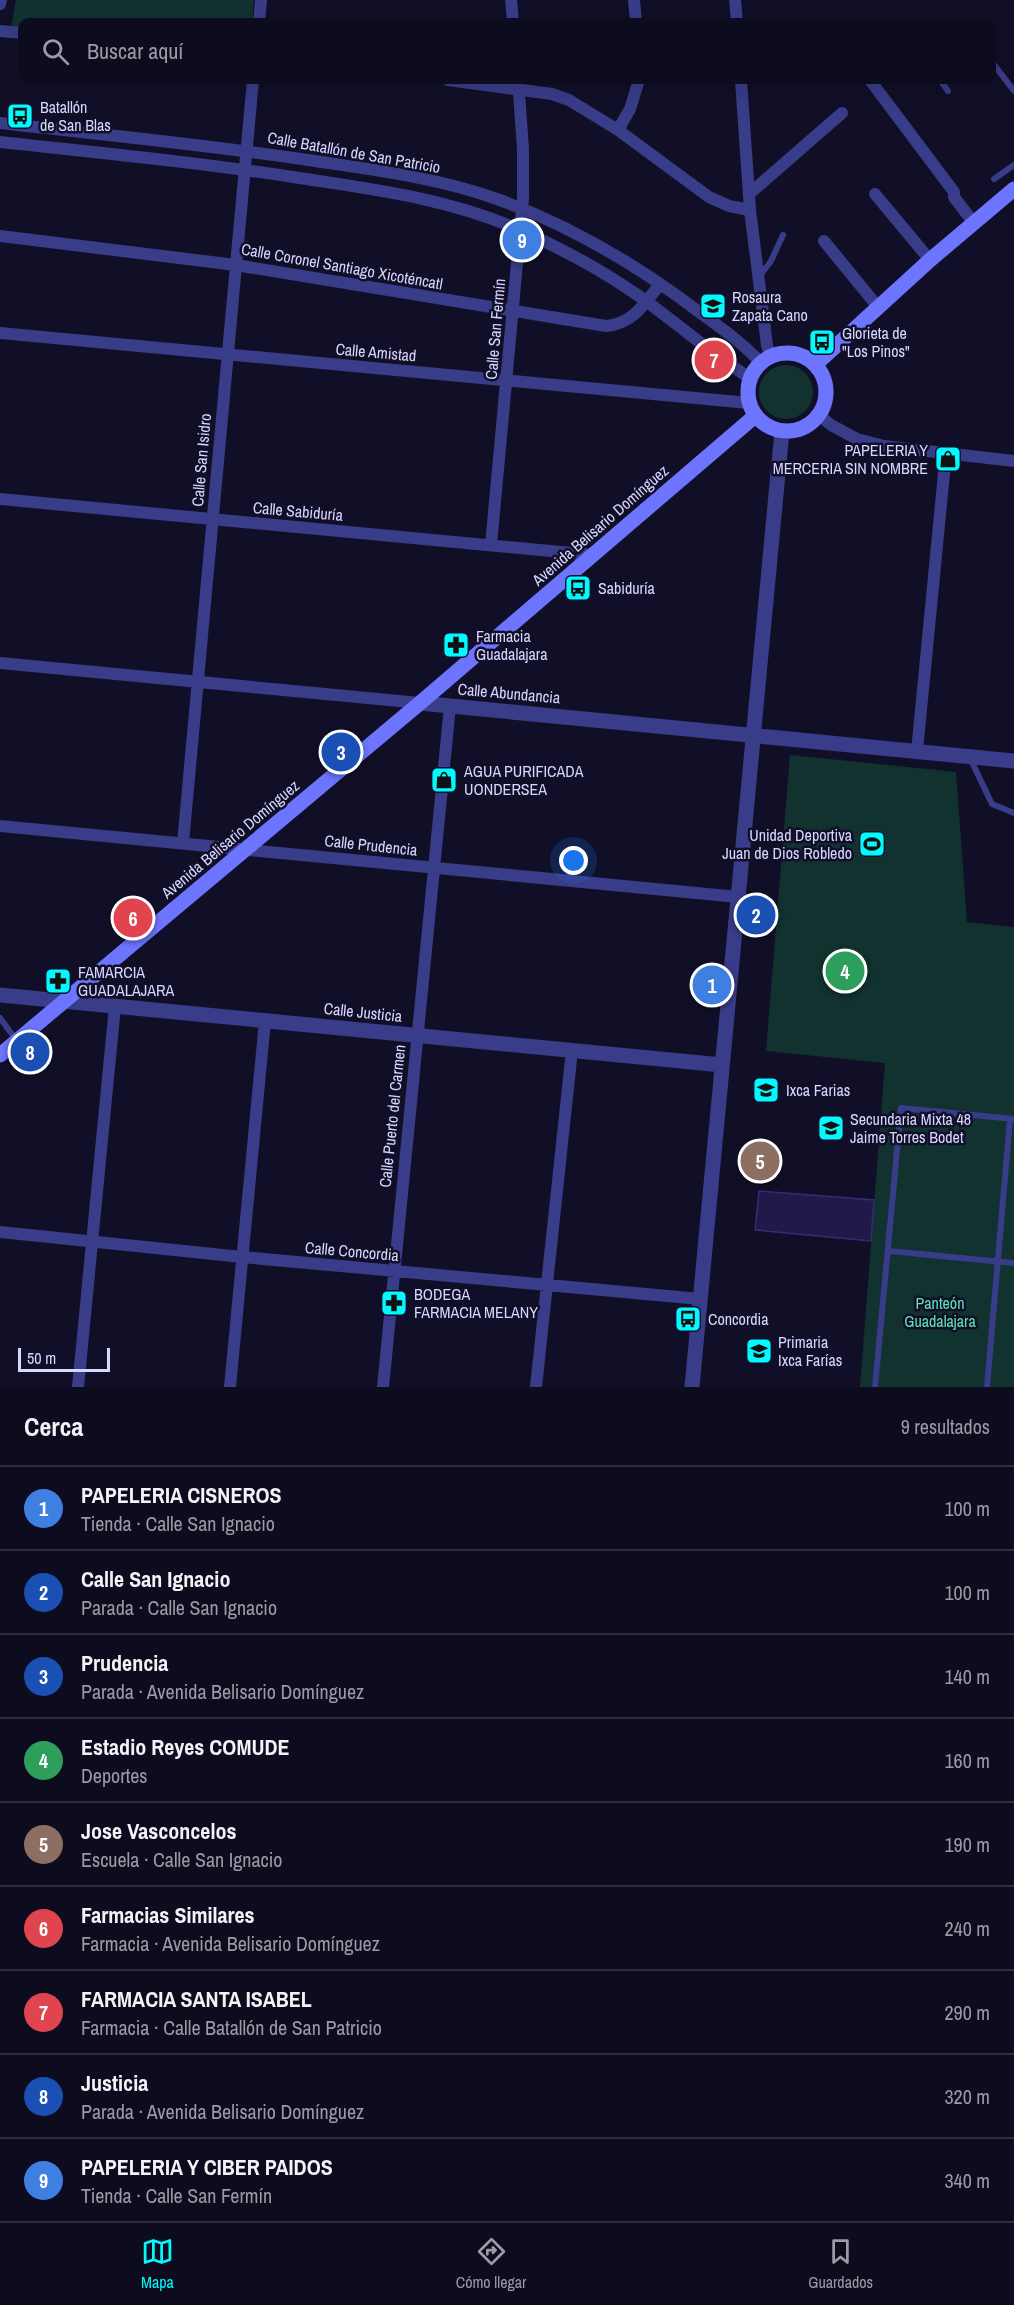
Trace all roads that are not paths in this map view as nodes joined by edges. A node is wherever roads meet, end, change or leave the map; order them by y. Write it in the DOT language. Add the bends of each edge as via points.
graph roads {
  1 [pos="261,0"];
  2 [pos="511,0"];
  3 [pos="634,0"];
  4 [pos="735,0"];
  5 [pos="259,18"];
  6 [pos="513,18"];
  7 [pos="636,18"];
  8 [pos="737,18"];
  9 [pos="0,31"];
  10 [pos="18,33"];
  11 [pos="996,67"];
  12 [pos="254,84"];
  13 [pos="638,84"];
  14 [pos="741,84"];
  15 [pos="873,84"];
  16 [pos="943,84"];
  17 [pos="518,85"];
  18 [pos="948,91"];
  19 [pos="1014,91"];
  20 [pos="842,113"];
  21 [pos="0,123"];
  22 [pos="618,130"];
  23 [pos="0,142"];
  24 [pos="247,151"];
  25 [pos="1014,165"];
  26 [pos="245,170"];
  27 [pos="994,179"];
  28 [pos="1014,189"];
  29 [pos="749,194"];
  30 [pos="875,194"];
  31 [pos="522,209"];
  32 [pos="750,210"];
  33 [pos="977,219"];
  34 [pos="520,230"];
  35 [pos="783,235"];
  36 [pos="0,236"];
  37 [pos="824,241"];
  38 [pos="930,260"];
  39 [pos="236,265"];
  40 [pos="759,277"];
  41 [pos="660,284"];
  42 [pos="646,302"];
  43 [pos="878,307"];
  44 [pos="513,312"];
  45 [pos="0,333"];
  46 [pos="228,354"];
  47 [pos="765,359"];
  48 [pos="815,364"];
  49 [pos="750,378"];
  50 [pos="507,380"];
  51 [pos="752,410"];
  52 [pos="819,415"];
  53 [pos="782,431"];
  54 [pos="946,453"];
  55 [pos="1014,460"];
  56 [pos="0,500"];
  57 [pos="213,519"];
  58 [pos="491,545"];
  59 [pos="593,555"];
  60 [pos="0,663"];
  61 [pos="198,681"];
  62 [pos="420,703"];
  63 [pos="450,706"];
  64 [pos="754,734"];
  65 [pos="917,751"];
  66 [pos="969,756"];
  67 [pos="1014,761"];
  68 [pos="1014,813"];
  69 [pos="0,826"];
  70 [pos="183,843"];
  71 [pos="246,849"];
  72 [pos="435,869"];
  73 [pos="738,897"];
  74 [pos="0,995"];
  75 [pos="64,1001"];
  76 [pos="116,1006"];
  77 [pos="0,1018"];
  78 [pos="265,1021"];
  79 [pos="417,1035"];
  80 [pos="17,1042"];
  81 [pos="572,1050"];
  82 [pos="0,1055"];
  83 [pos="722,1065"];
  84 [pos="1012,1119"];
  85 [pos="0,1232"];
  86 [pos="92,1242"];
  87 [pos="888,1251"];
  88 [pos="242,1257"];
  89 [pos="998,1262"];
  90 [pos="1014,1263"];
  91 [pos="394,1271"];
  92 [pos="546,1285"];
  93 [pos="700,1299"];
  94 [pos="78,1387"];
  95 [pos="230,1387"];
  96 [pos="383,1387"];
  97 [pos="536,1387"];
  98 [pos="692,1387"];
  99 [pos="875,1387"];
  100 [pos="987,1387"];
  1 -- 5 [label="street"];
  2 -- 6 [label="street"];
  3 -- 7 [label="street"];
  4 -- 8 [label="street"];
  9 -- 10 [label="street"];
  11 -- 19 [label="lane"];
  12 -- 24 [label="street, Calle San Isidro"];
  13 -- 22 [label="street"];
  14 -- 29 [label="street"];
  15 -- 33 [label="street" via="954,197"];
  16 -- 18 [label="lane"];
  17 -- 22 [label="street" via="569,100"];
  17 -- 31 [label="street, Calle San Fermín" via="524,173"];
  20 -- 29 [label="street"];
  21 -- 24 [label="street, Calle Batallón de San Patricio"];
  22 -- 32 [label="street" via="709,197"];
  23 -- 26 [label="street, Calle Batallón de San Patricio"];
  24 -- 26 [label="street, Calle San Isidro"];
  24 -- 31 [label="street, Calle Batallón de San Patricio" via="423,178"];
  25 -- 27 [label="lane"];
  26 -- 34 [label="street, Calle Batallón de San Patricio" via="408,195"];
  26 -- 39 [label="street, Calle San Isidro"];
  28 -- 33 [label="main road"];
  29 -- 32 [label="street"];
  30 -- 38 [label="street"];
  31 -- 34 [label="street, Calle San Fermín"];
  31 -- 41 [label="street, Calle Batallón de San Patricio" via="586,238"];
  32 -- 40 [label="street"];
  33 -- 38 [label="main road"];
  34 -- 42 [label="street, Calle Batallón de San Patricio" via="572,255"];
  34 -- 44 [label="street, Calle San Fermín"];
  35 -- 40 [label="lane"];
  36 -- 39 [label="street, Calle Coronel Santiago Xicoténcatl"];
  37 -- 43 [label="street"];
  38 -- 43 [label="main road"];
  39 -- 44 [label="street, Calle Coronel Santiago Xicoténcatl"];
  39 -- 46 [label="street, Calle San Isidro"];
  40 -- 47 [label="street" via="767,345"];
  41 -- 42 [label="street, Calle Coronel Santiago Xicoténcatl"];
  41 -- 47 [label="street, Calle Batallón de San Patricio"];
  42 -- 44 [label="street, Calle Coronel Santiago Xicoténcatl" via="629,320 606,326"];
  42 -- 49 [label="street, Calle Batallón de San Patricio"];
  43 -- 48 [label="main road"];
  44 -- 50 [label="street, Calle San Fermín"];
  45 -- 46 [label="street, Calle Amistad"];
  46 -- 50 [label="street, Calle Amistad"];
  46 -- 57 [label="street, Calle San Isidro"];
  47 -- 48 [label="main road" via="791,353"];
  47 -- 49 [label="main road"];
  48 -- 52 [label="main road" via="824,378 826,391"];
  49 -- 51 [label="main road" via="747,395"];
  50 -- 51 [label="street, Calle Amistad"];
  50 -- 58 [label="street, Calle San Fermín"];
  51 -- 53 [label="main road" via="763,423"];
  51 -- 59 [label="main road, Avenida Belisario Domínguez"];
  52 -- 53 [label="main road" via="803,427"];
  52 -- 54 [label="street" via="857,439"];
  53 -- 64 [label="street"];
  54 -- 55 [label="street"];
  54 -- 65 [label="street"];
  56 -- 57 [label="street, Calle Sabiduría"];
  57 -- 58 [label="street, Calle Sabiduría"];
  57 -- 61 [label="street, Calle San Isidro"];
  58 -- 59 [label="street, Calle Sabiduría"];
  59 -- 62 [label="main road, Avenida Belisario Domínguez"];
  60 -- 61 [label="street, Calle Abundancia"];
  61 -- 62 [label="street, Calle Abundancia"];
  61 -- 70 [label="street, Calle San Isidro"];
  62 -- 63 [label="street, Calle Abundancia"];
  62 -- 71 [label="main road, Avenida Belisario Domínguez"];
  63 -- 64 [label="street, Calle Abundancia"];
  63 -- 72 [label="street, Calle Puerto del Carmen"];
  64 -- 65 [label="street, Calle Abundancia"];
  64 -- 73 [label="street"];
  65 -- 66 [label="street, Calle Abundancia"];
  66 -- 67 [label="street, Calle Abundancia"];
  66 -- 68 [label="lane" via="992,804"];
  69 -- 70 [label="street, Calle Prudencia"];
  70 -- 71 [label="street, Calle Prudencia"];
  71 -- 72 [label="street, Calle Prudencia"];
  71 -- 75 [label="main road, Avenida Belisario Domínguez"];
  72 -- 73 [label="street, Calle Prudencia"];
  72 -- 79 [label="street, Calle Puerto del Carmen"];
  73 -- 83 [label="street"];
  74 -- 75 [label="street, Calle Justicia"];
  75 -- 76 [label="street, Calle Justicia"];
  75 -- 80 [label="main road, Avenida Belisario Domínguez"];
  76 -- 78 [label="street, Calle Justicia"];
  76 -- 86 [label="street"];
  77 -- 80 [label="lane"];
  78 -- 79 [label="street, Calle Justicia"];
  78 -- 88 [label="street"];
  79 -- 81 [label="street, Calle Justicia"];
  79 -- 91 [label="street, Calle Puerto del Carmen"];
  80 -- 82 [label="main road, Avenida Belisario Domínguez"];
  81 -- 83 [label="street, Calle Justicia"];
  81 -- 92 [label="street"];
  83 -- 93 [label="street"];
  84 -- 87 [label="lane" via="901,1108"];
  84 -- 89 [label="lane"];
  85 -- 86 [label="street, Calle Concordia"];
  86 -- 88 [label="street, Calle Concordia"];
  86 -- 94 [label="street"];
  87 -- 89 [label="lane"];
  87 -- 99 [label="lane"];
  88 -- 91 [label="street, Calle Concordia"];
  88 -- 95 [label="street"];
  89 -- 90 [label="lane"];
  89 -- 100 [label="lane"];
  91 -- 92 [label="street, Calle Concordia"];
  91 -- 96 [label="street, Calle Puerto del Carmen"];
  92 -- 93 [label="street, Calle Concordia"];
  92 -- 97 [label="street"];
  93 -- 98 [label="street"];
}
